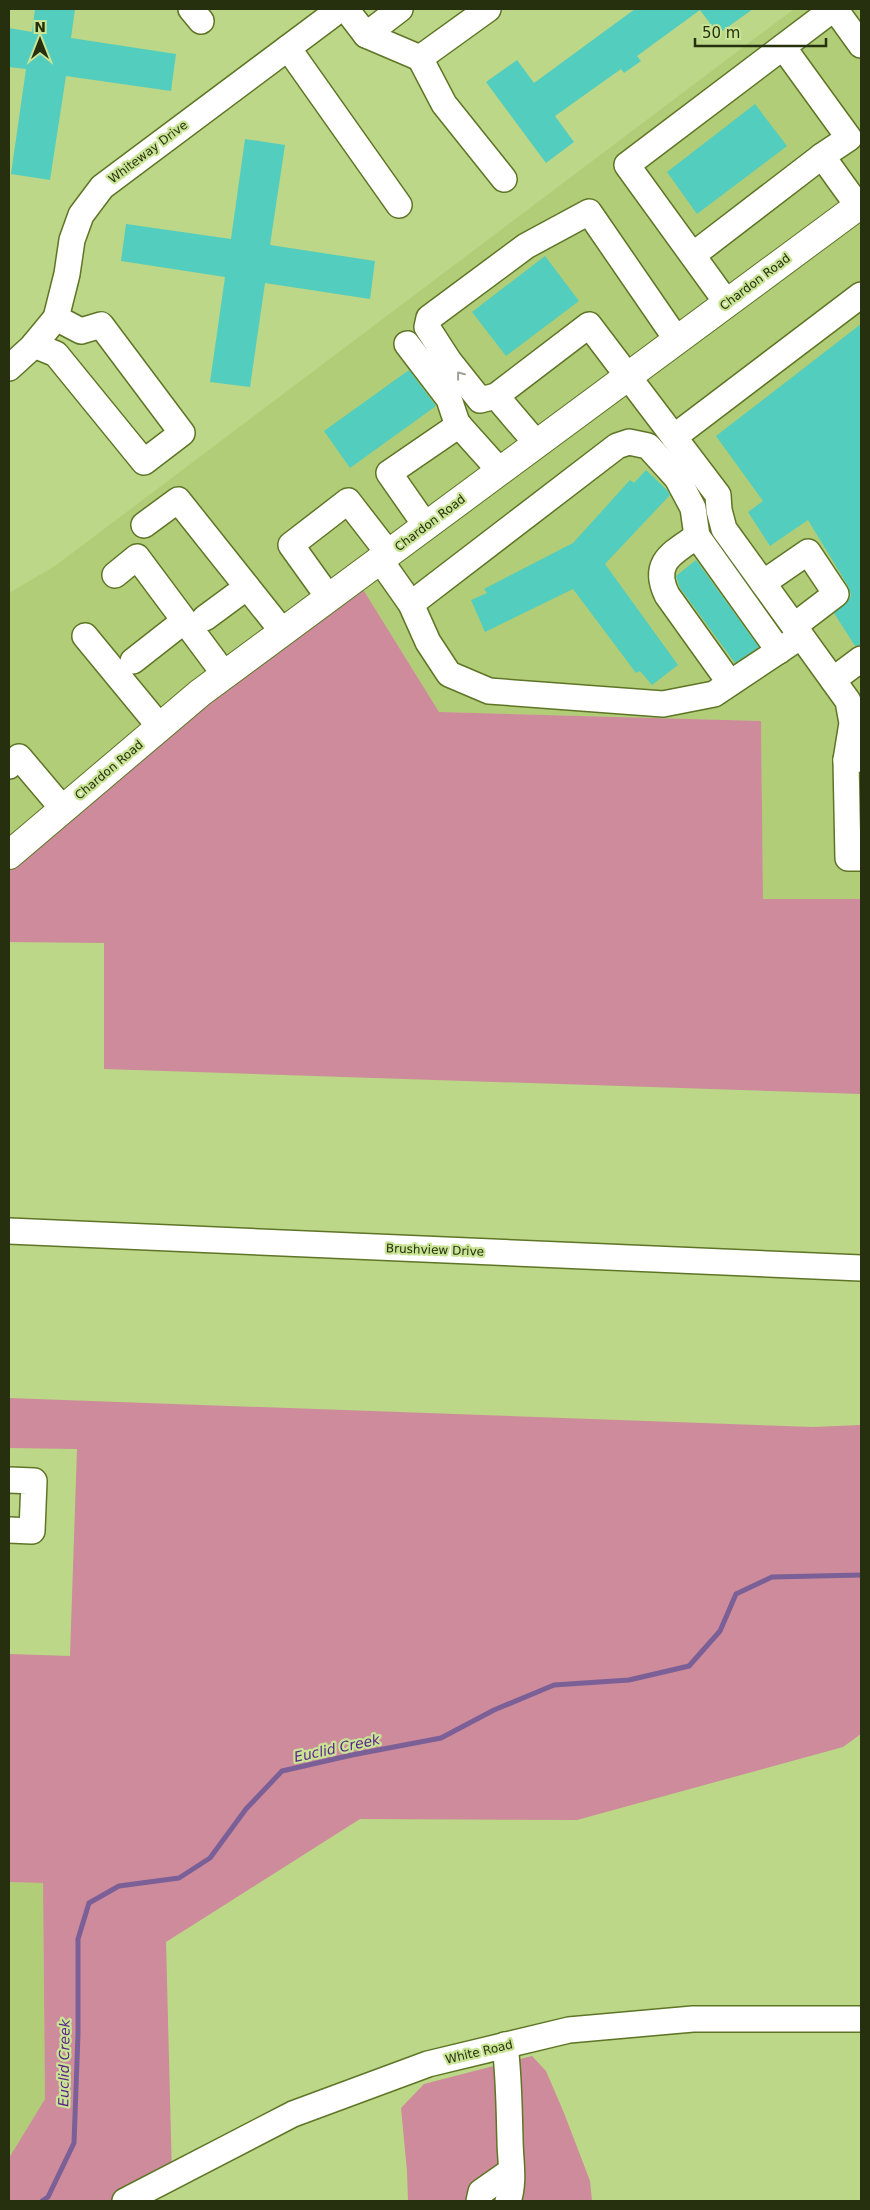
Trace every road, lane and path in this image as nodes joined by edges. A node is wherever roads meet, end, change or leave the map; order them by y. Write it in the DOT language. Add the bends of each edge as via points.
graph roads {
  1 [pos="338,9"];
  2 [pos="346,9"];
  3 [pos="400,9"];
  4 [pos="488,9"];
  5 [pos="834,9"];
  6 [pos="366,35"];
  7 [pos="861,44"];
  8 [pos="782,47"];
  9 [pos="288,48"];
  10 [pos="420,58"];
  11 [pos="822,156"];
  12 [pos="504,179"];
  13 [pos="399,205"];
  14 [pos="860,205"];
  15 [pos="693,255"];
  16 [pos="861,295"];
  17 [pos="727,303"];
  18 [pos="56,318"];
  19 [pos="676,340"];
  20 [pos="407,344"];
  21 [pos="34,345"];
  22 [pos="9,368"];
  23 [pos="629,376"];
  24 [pos="496,396"];
  25 [pos="459,425"];
  26 [pos="674,437"];
  27 [pos="537,444"];
  28 [pos="500,471"];
  29 [pos="144,525"];
  30 [pos="426,526"];
  31 [pos="697,536"];
  32 [pos="384,557"];
  33 [pos="115,575"];
  34 [pos="763,583"];
  35 [pos="247,587"];
  36 [pos="329,598"];
  37 [pos="411,604"];
  38 [pos="194,619"];
  39 [pos="798,631"];
  40 [pos="283,632"];
  41 [pos="85,636"];
  42 [pos="779,651"];
  43 [pos="861,659"];
  44 [pos="133,661"];
  45 [pos="225,675"];
  46 [pos="833,680"];
  47 [pos="730,683"];
  48 [pos="160,727"];
  49 [pos="854,760"];
  50 [pos="9,766"];
  51 [pos="63,809"];
  52 [pos="9,855"];
  53 [pos="861,858"];
  54 [pos="9,1232"];
  55 [pos="861,1268"];
  56 [pos="9,1480"];
  57 [pos="9,1530"];
  58 [pos="861,2019"];
  59 [pos="505,2045"];
  60 [pos="511,2171"];
  61 [pos="125,2201"];
  62 [pos="479,2201"];
  63 [pos="508,2201"];
  1 -- 9 [label="street, Whiteway Drive"];
  2 -- 6 [label="street"];
  3 -- 6 [label="street"];
  4 -- 10 [label="street"];
  5 -- 7 [label="street"];
  5 -- 8 [label="street"];
  6 -- 10 [label="street"];
  8 -- 11 [label="street" via="849,138"];
  8 -- 15 [label="street" via="627,165"];
  9 -- 13 [label="street"];
  9 -- 18 [label="street, Whiteway Drive" via="102,187 81,215 72,240"];
  10 -- 12 [label="street" via="444,104"];
  11 -- 14 [label="street"];
  11 -- 15 [label="street"];
  14 -- 17 [label="main road, Chardon Road"];
  15 -- 17 [label="street"];
  16 -- 26 [label="street"];
  17 -- 19 [label="main road, Chardon Road"];
  18 -- 21 [label="street, Whiteway Drive"];
  18 -- 21 [label="street" via="81,331 100,325 182,433 144,462 56,354"];
  19 -- 23 [label="main road, Chardon Road"];
  24 -- 19 [label="street, one-way" via="480,400 427,328 429,318 526,246 589,212"];
  20 -- 25 [label="street" via="449,399"];
  21 -- 22 [label="street, Whiteway Drive"];
  23 -- 24 [label="street" via="589,325"];
  23 -- 26 [label="street"];
  23 -- 27 [label="main road, Chardon Road"];
  24 -- 27 [label="street"];
  25 -- 28 [label="street"];
  25 -- 30 [label="street" via="389,473"];
  26 -- 34 [label="street" via="718,496 724,528"];
  27 -- 28 [label="main road, Chardon Road"];
  28 -- 30 [label="main road, Chardon Road"];
  29 -- 35 [label="street" via="178,500"];
  30 -- 32 [label="main road, Chardon Road"];
  31 -- 37 [label="street" via="693,508 677,478 648,446 629,442 617,446"];
  31 -- 42 [label="street"];
  31 -- 47 [label="street" via="669,556 661,568 660,581"];
  32 -- 36 [label="main road, Chardon Road"];
  32 -- 36 [label="street" via="348,501 291,545"];
  32 -- 37 [label="street"];
  33 -- 38 [label="street" via="137,558"];
  34 -- 39 [label="street"];
  34 -- 39 [label="street" via="808,552 836,594"];
  35 -- 38 [label="street"];
  35 -- 40 [label="street"];
  36 -- 40 [label="main road, Chardon Road"];
  37 -- 47 [label="street" via="428,642 449,674 489,691 663,704 714,694"];
  38 -- 44 [label="street"];
  38 -- 45 [label="street"];
  39 -- 42 [label="street"];
  39 -- 46 [label="street"];
  40 -- 45 [label="main road, Chardon Road"];
  41 -- 48 [label="street"];
  42 -- 47 [label="street"];
  43 -- 46 [label="street"];
  45 -- 48 [label="main road, Chardon Road"];
  46 -- 49 [label="street" via="848,701"];
  48 -- 51 [label="main road, Chardon Road"];
  49 -- 53 [label="street" via="848,858"];
  50 -- 51 [label="street" via="19,757"];
  51 -- 52 [label="main road, Chardon Road"];
  54 -- 55 [label="street, Brushview Drive"];
  56 -- 57 [label="street" via="34,1481 32,1531"];
  58 -- 59 [label="street, White Road" via="693,2019 569,2030"];
  59 -- 60 [label="street"];
  59 -- 61 [label="street, White Road" via="428,2064 293,2114"];
  60 -- 62 [label="street" via="481,2192"];
  60 -- 63 [label="street"];
}
